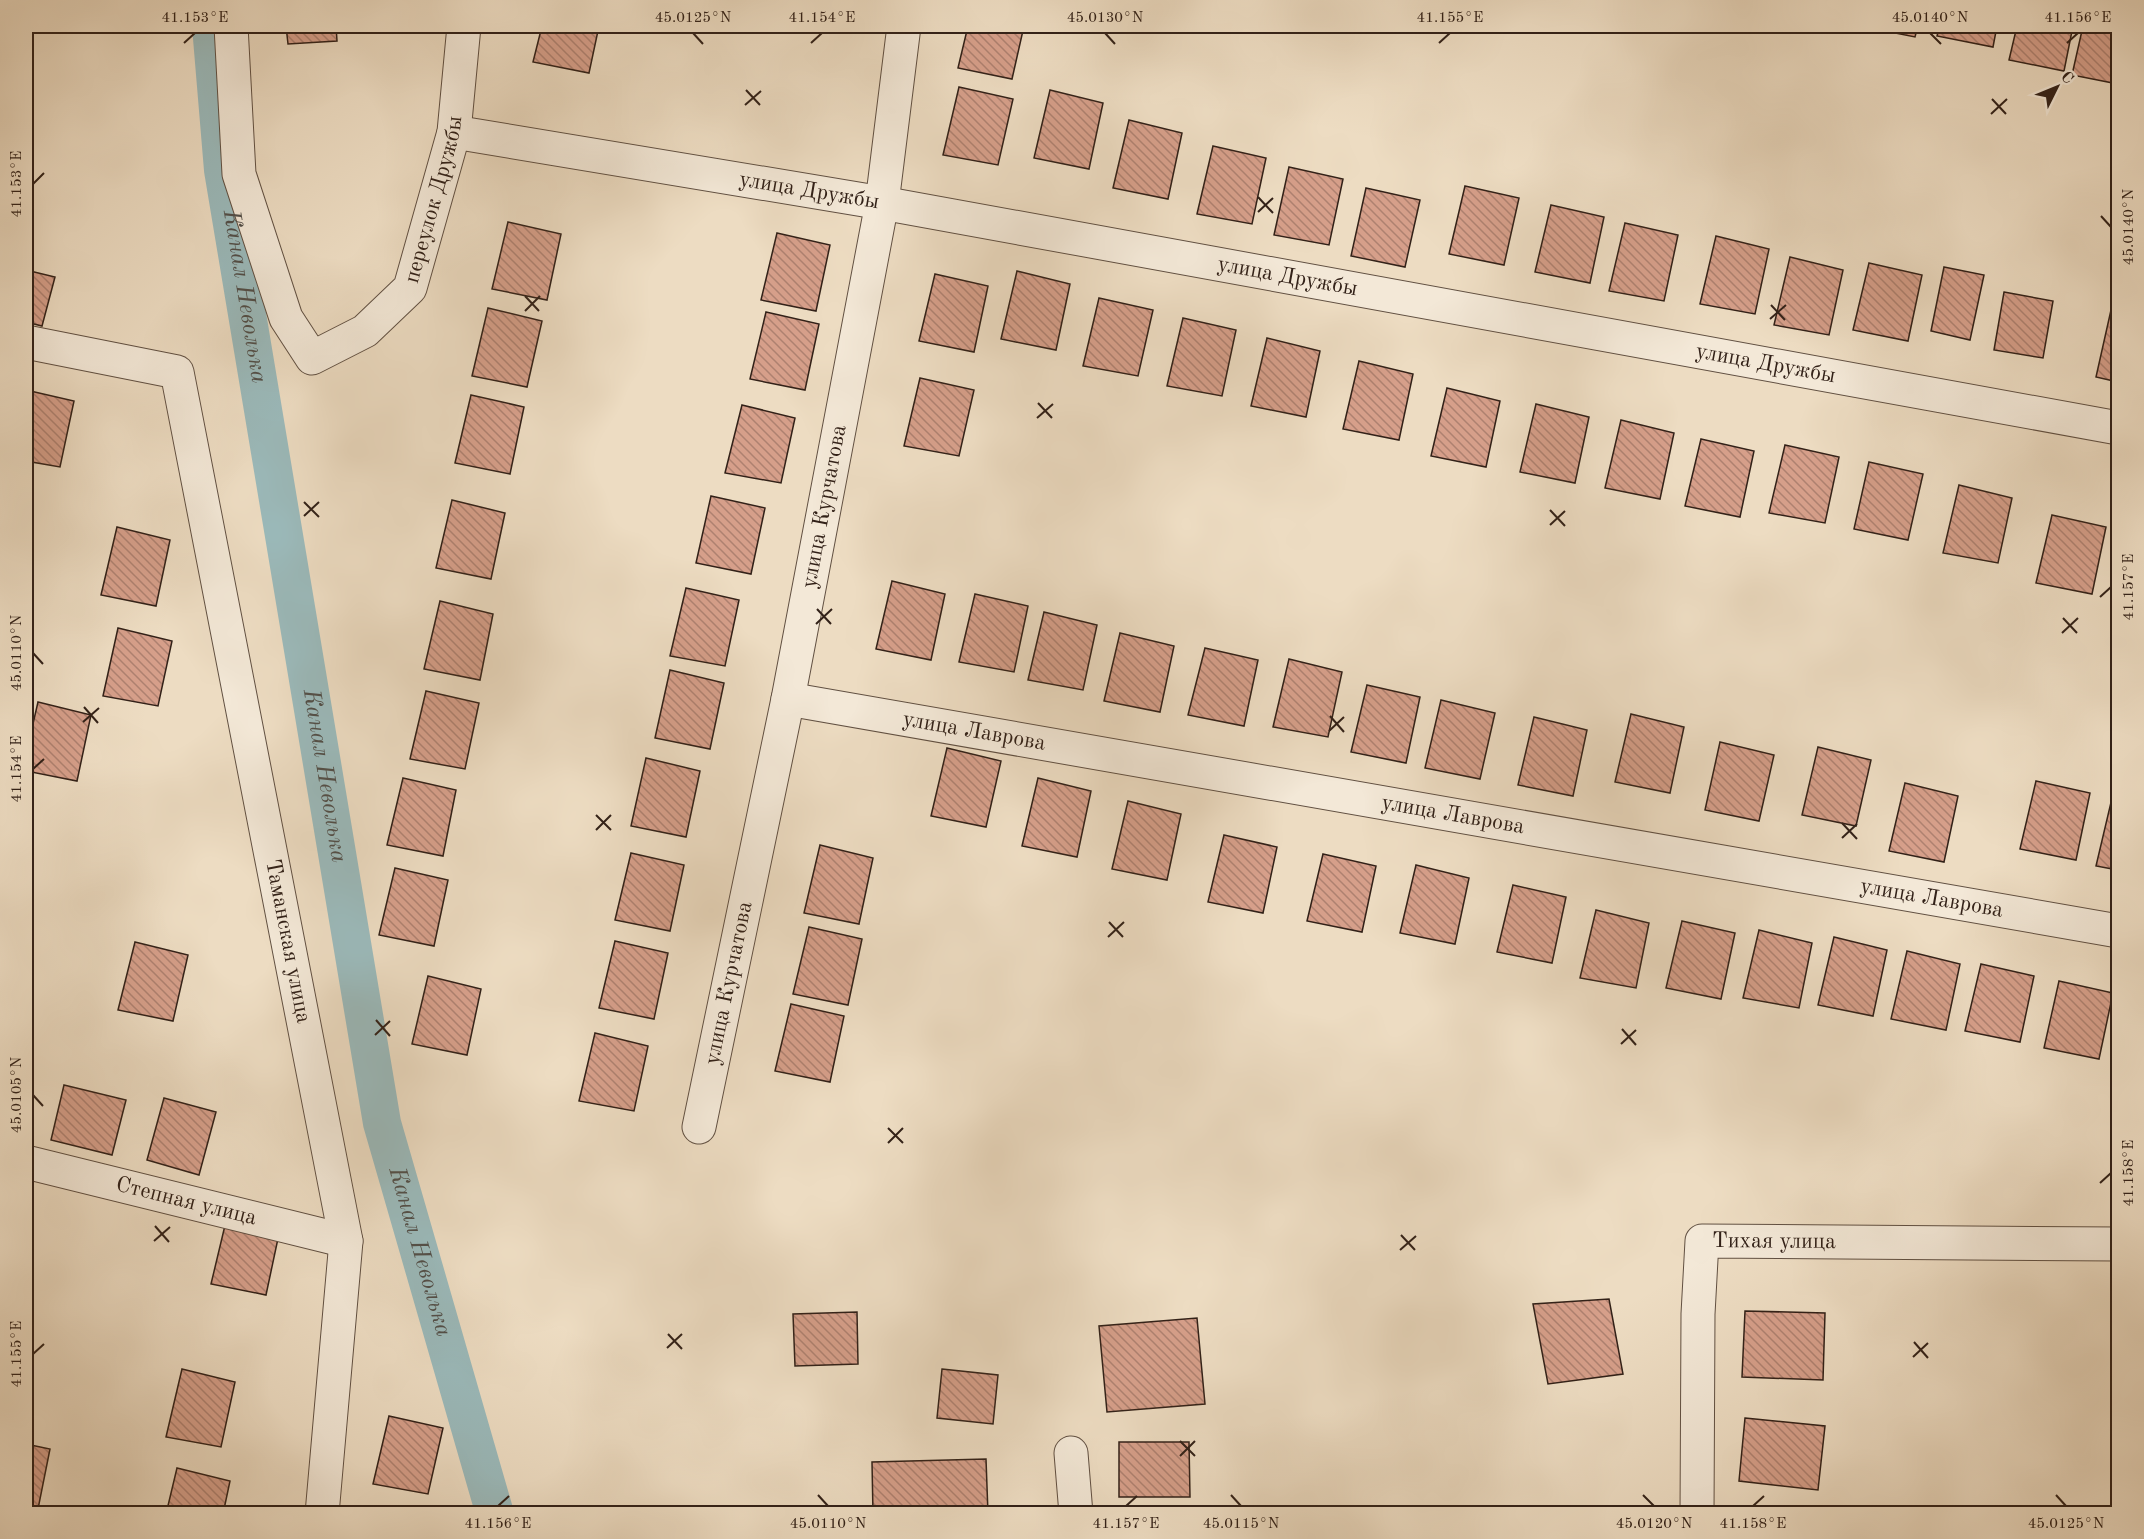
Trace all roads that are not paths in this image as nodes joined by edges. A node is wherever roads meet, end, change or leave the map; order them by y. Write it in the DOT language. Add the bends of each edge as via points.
graph roads {
  1 [pos="231,26"];
  2 [pos="464,26"];
  3 [pos="904,26"];
  4 [pos="454,132"];
  5 [pos="882,203"];
  6 [pos="26,342"];
  7 [pos="2118,428"];
  8 [pos="788,699"];
  9 [pos="2118,931"];
  10 [pos="699,1127"];
  11 [pos="26,1162"];
  12 [pos="346,1241"];
  13 [pos="2118,1244"];
  14 [pos="1071,1453"];
  15 [pos="322,1514"];
  16 [pos="1076,1514"];
  17 [pos="1697,1514"];
  1 -- 4 [label="street, переулок Дружбы" via="239,174 286,318 312,358 365,330 410,288"];
  2 -- 4 [label="street, переулок Дружбы"];
  3 -- 5 [label="street, улица Курчатова"];
  4 -- 5 [label="street, улица Дружбы"];
  5 -- 7 [label="street, улица Дружбы"];
  5 -- 8 [label="street, улица Курчатова"];
  6 -- 12 [label="street, Таманская улица" via="177,372"];
  8 -- 9 [label="street, улица Лаврова"];
  8 -- 10 [label="street, улица Курчатова"];
  11 -- 12 [label="street, Степная улица"];
  12 -- 15 [label="street, Таманская улица"];
  13 -- 17 [label="street, Тихая улица" via="1702,1241"];
  14 -- 16 [label="street"];
}
